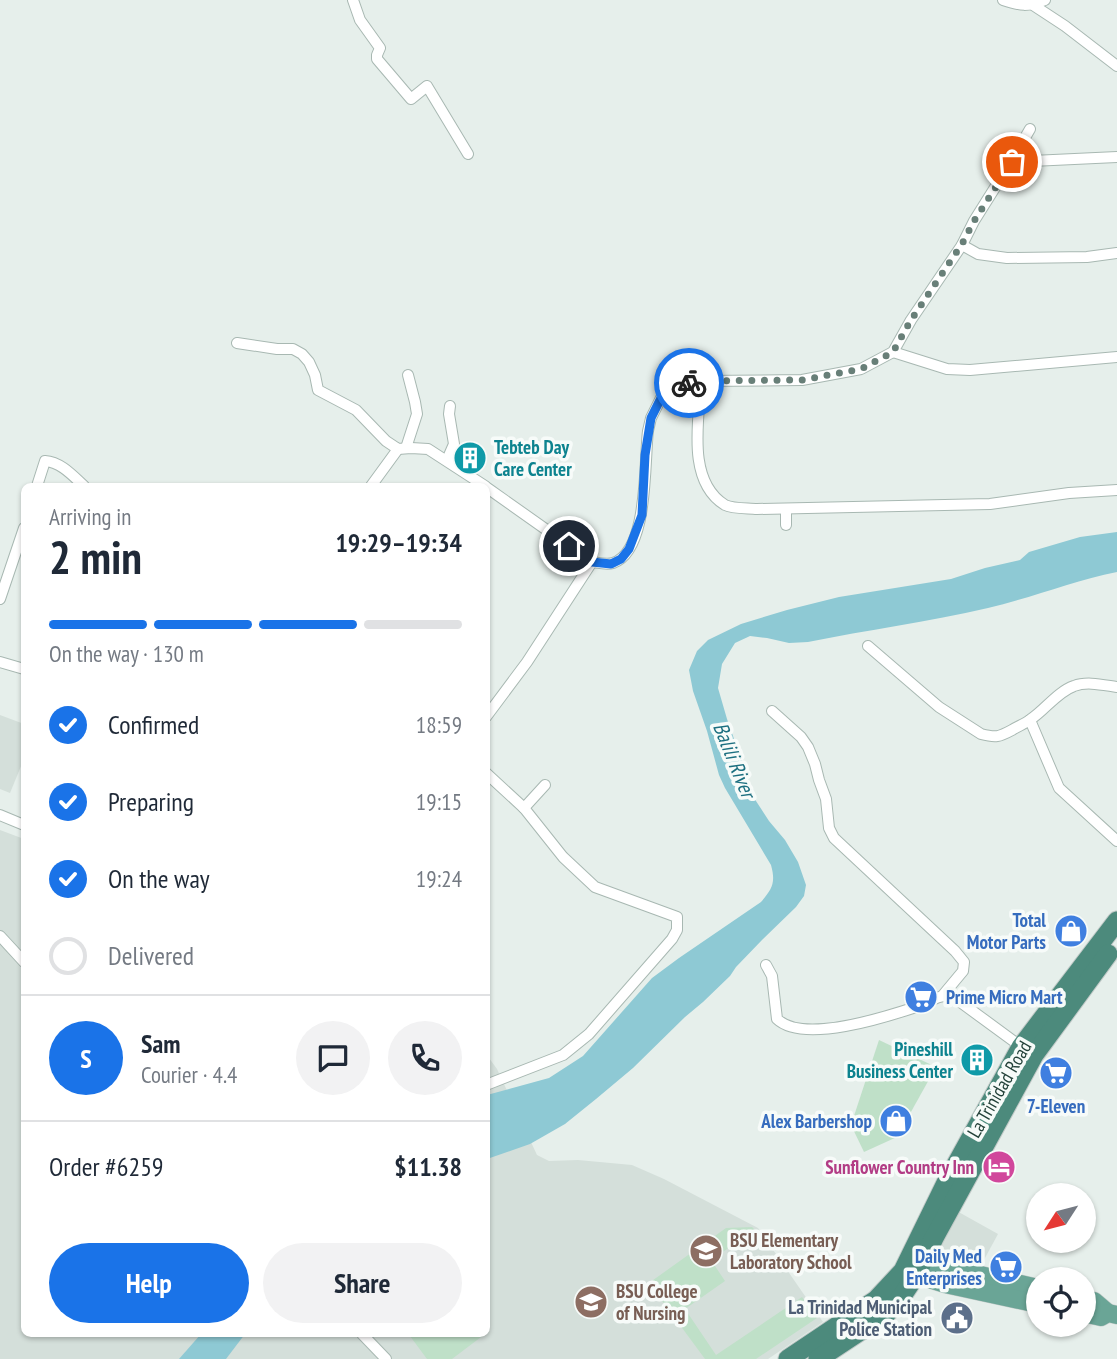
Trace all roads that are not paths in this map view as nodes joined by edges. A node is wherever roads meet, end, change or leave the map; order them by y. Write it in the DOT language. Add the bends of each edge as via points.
graph roads {
  1 [pos="353,0"];
  2 [pos="1003,0"];
  3 [pos="1045,0"];
  4 [pos="1033,5"];
  5 [pos="1117,66"];
  6 [pos="1030,129"];
  7 [pos="468,154"];
  8 [pos="1117,157"];
  9 [pos="1012,162"];
  10 [pos="962,244"];
  11 [pos="1117,253"];
  12 [pos="237,343"];
  13 [pos="893,352"];
  14 [pos="1117,357"];
  15 [pos="408,375"];
  16 [pos="701,381"];
  17 [pos="450,406"];
  18 [pos="402,449"];
  19 [pos="447,460"];
  20 [pos="38,481"];
  21 [pos="81,483"];
  22 [pos="373,483"];
  23 [pos="480,483"];
  24 [pos="490,490"];
  25 [pos="1117,490"];
  26 [pos="786,509"];
  27 [pos="786,525"];
  28 [pos="21,537"];
  29 [pos="592,562"];
  30 [pos="0,599"];
  31 [pos="868,646"];
  32 [pos="0,662"];
  33 [pos="21,668"];
  34 [pos="1117,687"];
  35 [pos="772,711"];
  36 [pos="490,712"];
  37 [pos="1030,720"];
  38 [pos="490,777"];
  39 [pos="545,785"];
  40 [pos="524,808"];
  41 [pos="0,815"];
  42 [pos="21,824"];
  43 [pos="1117,841"];
  44 [pos="1117,921"];
  45 [pos="0,936"];
  46 [pos="1117,942"];
  47 [pos="21,959"];
  48 [pos="765,965"];
  49 [pos="943,995"];
  50 [pos="1028,1051"];
  51 [pos="490,1084"];
  52 [pos="912,1267"];
  53 [pos="1026,1286"];
  54 [pos="1026,1301"];
  55 [pos="1096,1303"];
  56 [pos="1110,1314"];
  57 [pos="365,1337"];
  58 [pos="386,1359"];
  59 [pos="788,1359"];
  60 [pos="818,1359"];
  1 -- 7 [label="street" via="360,20 380,48 377,59 411,99 427,86"];
  2 -- 4 [label="street"];
  3 -- 4 [label="street"];
  4 -- 5 [label="street"];
  6 -- 9 [label="street"];
  8 -- 9 [label="street"];
  9 -- 10 [label="street"];
  10 -- 11 [label="street" via="978,254 1007,258"];
  10 -- 13 [label="street"];
  12 -- 18 [label="street" via="303,354 318,390 356,410"];
  13 -- 14 [label="street" via="947,369 970,370"];
  13 -- 16 [label="street" via="861,369 802,380"];
  15 -- 18 [label="street" via="417,414"];
  16 -- 26 [label="street" via="698,457 706,486 727,506"];
  16 -- 29 [label="street" via="679,385 661,398 648,431 642,515 636,534 621,559 611,564"];
  17 -- 19 [label="street" via="453,444"];
  18 -- 19 [label="street" via="428,449"];
  18 -- 22 [label="street"];
  19 -- 23 [label="street"];
  20 -- 21 [label="street" via="45,461 62,467"];
  24 -- 29 [label="street"];
  25 -- 26 [label="street" via="990,504"];
  26 -- 27 [label="street"];
  28 -- 30 [label="street"];
  29 -- 36 [label="street"];
  31 -- 37 [label="street" via="939,707 981,734 1004,735"];
  32 -- 33 [label="street"];
  34 -- 37 [label="street" via="1077,684"];
  35 -- 49 [label="street" via="808,747 834,838 964,962 963,971"];
  37 -- 43 [label="street" via="1059,788"];
  38 -- 40 [label="street"];
  39 -- 40 [label="street"];
  40 -- 51 [label="street" via="562,857 595,887 677,916 677,930 589,1034 563,1055"];
  41 -- 42 [label="street"];
  44 -- 50 [label="highway, La Trinidad Road"];
  45 -- 47 [label="street"];
  46 -- 50 [label="highway, La Trinidad Road"];
  48 -- 49 [label="street" via="772,976 777,1019 791,1026 843,1027 880,1019"];
  49 -- 50 [label="street" via="952,996"];
  50 -- 52 [label="highway, La Trinidad Road" via="947,1181"];
  52 -- 53 [label="main road"];
  52 -- 54 [label="main road" via="945,1284"];
  52 -- 59 [label="highway" via="876,1300"];
  52 -- 60 [label="highway" via="902,1296 886,1314"];
  55 -- 56 [label="main road"];
  57 -- 58 [label="street"];
}
